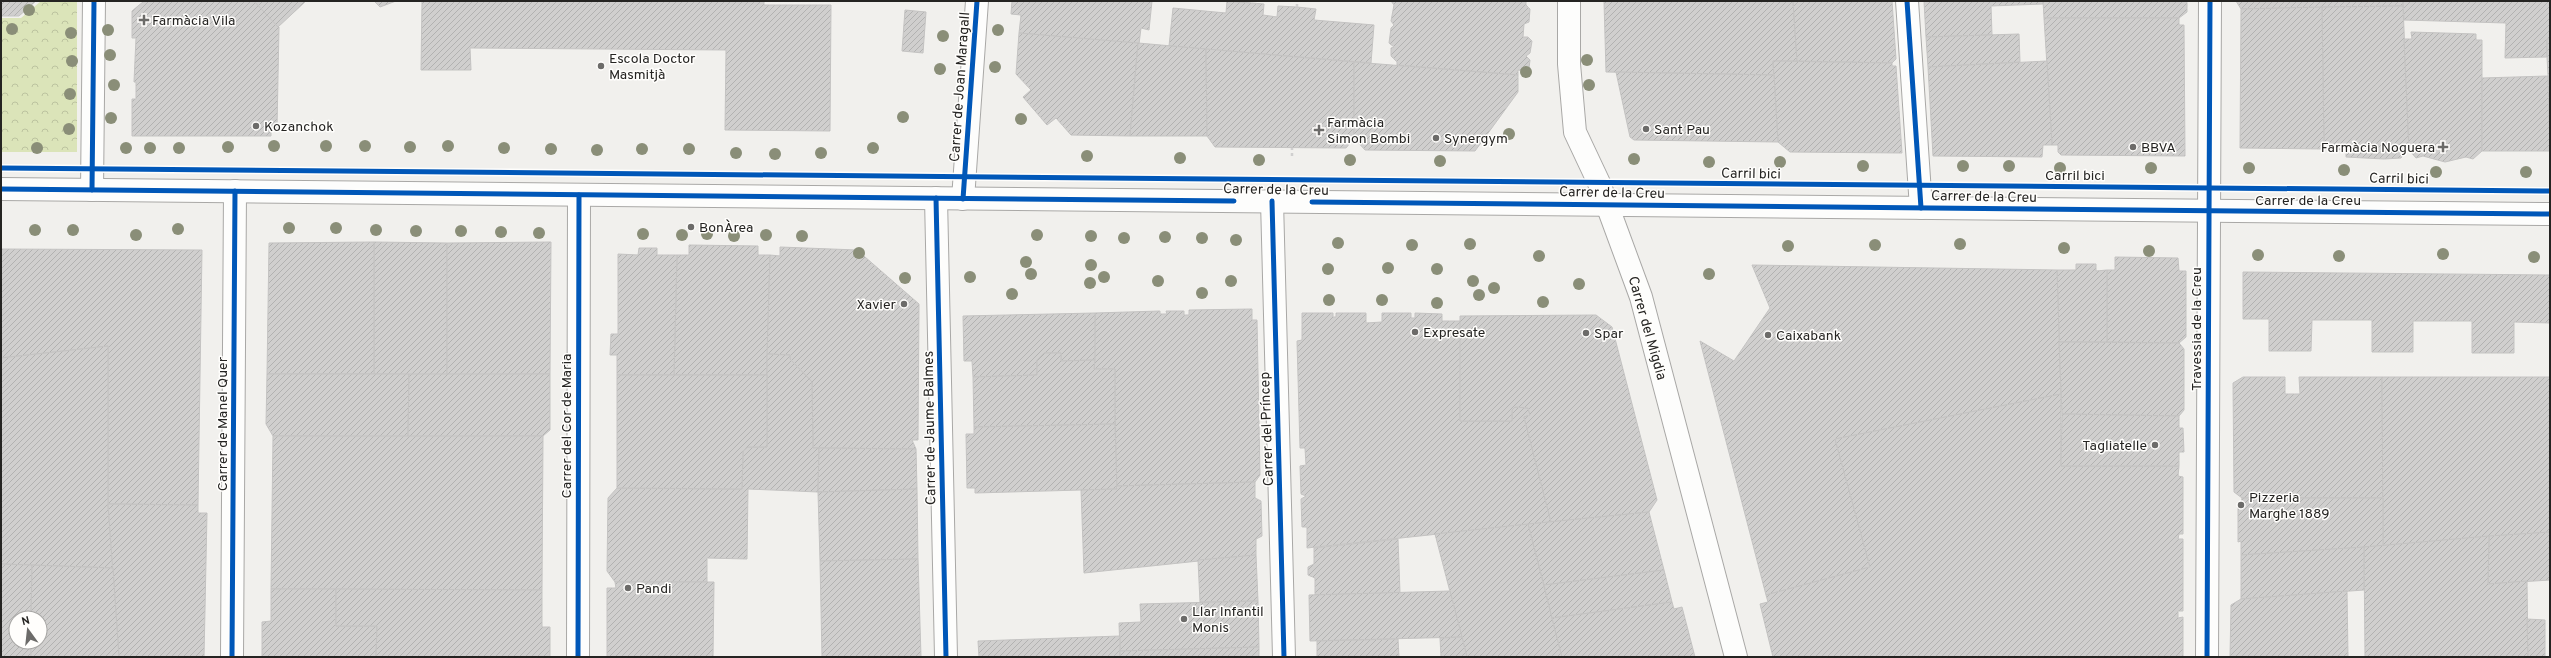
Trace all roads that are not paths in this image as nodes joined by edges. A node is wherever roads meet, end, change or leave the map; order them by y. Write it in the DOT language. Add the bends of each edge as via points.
graph roads {
  1 [pos="94,1"];
  2 [pos="977,1"];
  3 [pos="1569,1"];
  4 [pos="1906,1"];
  5 [pos="2210,1"];
  6 [pos="1,189"];
  7 [pos="92,190"];
  8 [pos="235,191"];
  9 [pos="579,194"];
  10 [pos="936,198"];
  11 [pos="963,199"];
  12 [pos="1272,201"];
  13 [pos="1607,204"];
  14 [pos="1921,208"];
  15 [pos="2209,211"];
  16 [pos="2550,214"];
  17 [pos="232,657"];
  18 [pos="578,657"];
  19 [pos="946,657"];
  20 [pos="1284,657"];
  21 [pos="1736,657"];
  22 [pos="2207,657"];
  1 -- 7 [label="street"];
  2 -- 11 [label="street, Carrer de Joan Maragall"];
  3 -- 13 [label="street, Carrer del Migdia" via="1569,64 1576,132"];
  4 -- 14 [label="street"];
  5 -- 15 [label="street, Travessia de la Creu"];
  6 -- 7 [label="street, Carrer de la Creu"];
  7 -- 8 [label="street, Carrer de la Creu"];
  8 -- 9 [label="street, Carrer de la Creu"];
  8 -- 17 [label="street, Carrer de Manel Quer"];
  9 -- 10 [label="street, Carrer de la Creu"];
  9 -- 18 [label="street, Carrer del Cor de Maria"];
  10 -- 11 [label="street, Carrer de la Creu"];
  10 -- 19 [label="street, Carrer de Jaume Balmes"];
  11 -- 12 [label="street, Carrer de la Creu"];
  12 -- 13 [label="street, Carrer de la Creu"];
  12 -- 20 [label="street, Carrer del Príncep"];
  13 -- 14 [label="street, Carrer de la Creu"];
  13 -- 21 [label="street, Carrer del Migdia" via="1641,296"];
  14 -- 15 [label="street, Carrer de la Creu"];
  15 -- 16 [label="street, Carrer de la Creu"];
  15 -- 22 [label="street, Travessia de la Creu"];
}
